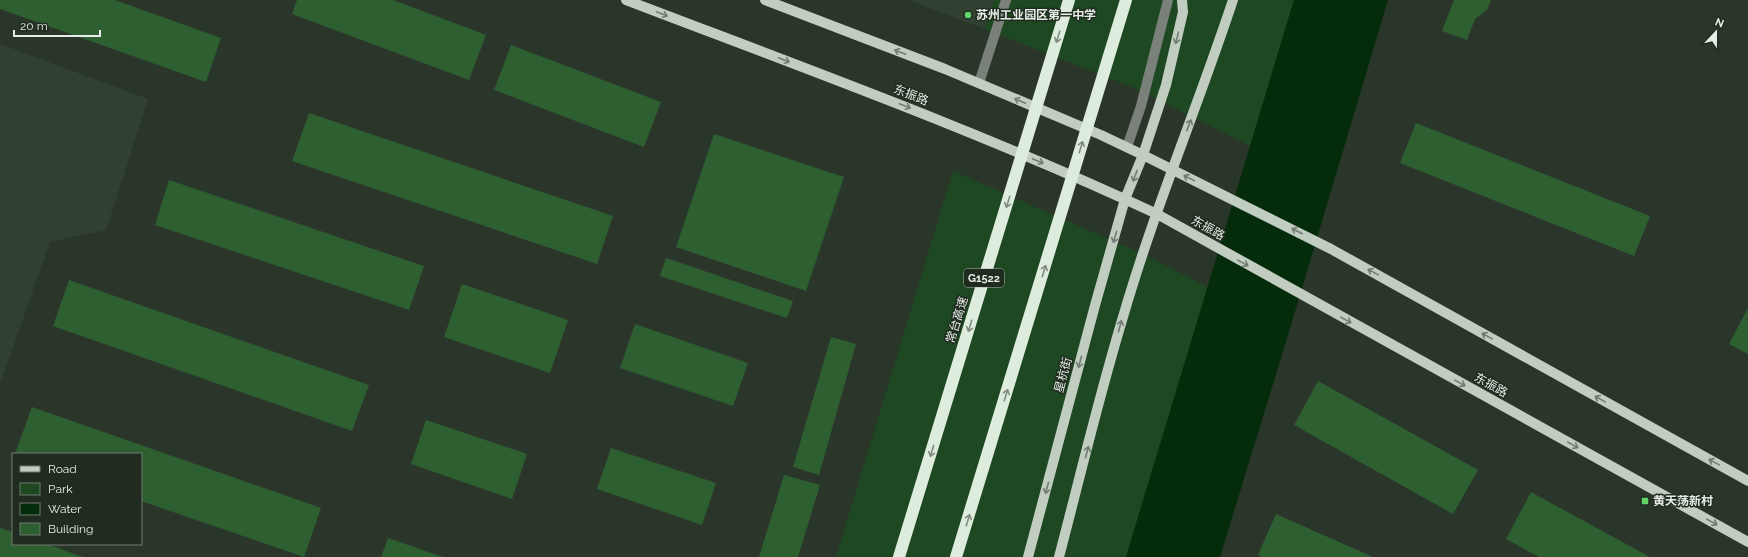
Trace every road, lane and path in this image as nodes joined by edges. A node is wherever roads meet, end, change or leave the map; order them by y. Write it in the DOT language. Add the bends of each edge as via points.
graph roads {
  1 [pos="626,0"];
  2 [pos="765,0"];
  3 [pos="1006,0"];
  4 [pos="1069,0"];
  5 [pos="1126,0"];
  6 [pos="1168,0"];
  7 [pos="1182,0"];
  8 [pos="1233,0"];
  9 [pos="979,83"];
  10 [pos="1127,147"];
  11 [pos="1143,155"];
  12 [pos="1172,169"];
  13 [pos="1126,199"];
  14 [pos="1156,214"];
  15 [pos="1748,481"];
  16 [pos="1748,542"];
  17 [pos="899,557"];
  18 [pos="956,557"];
  19 [pos="1028,557"];
  20 [pos="1059,557"];
  1 -- 13 [label="main road, 东振路, one-way" via="923,113"];
  9 -- 2 [label="main road, one-way"];
  3 -- 9 [label="lane"];
  4 -- 17 [label="highway, 常台高速 / G1522, one-way, bridge"];
  18 -- 5 [label="highway, one-way, bridge"];
  6 -- 10 [label="lane" via="1141,106"];
  7 -- 11 [label="main road, 星杭街, one-way" via="1183,12 1166,85"];
  12 -- 8 [label="main road, one-way" via="1210,70"];
  10 -- 9 [label="main road, one-way"];
  10 -- 11 [label="main road"];
  11 -- 12 [label="main road"];
  11 -- 13 [label="main road, 星杭街, one-way"];
  12 -- 14 [label="main road"];
  15 -- 12 [label="main road, one-way" via="1331,249"];
  13 -- 14 [label="main road, 东振路"];
  13 -- 19 [label="main road, 星杭街, one-way"];
  14 -- 16 [label="main road, 东振路, one-way"];
  20 -- 14 [label="main road, one-way" via="1123,317"];
}
